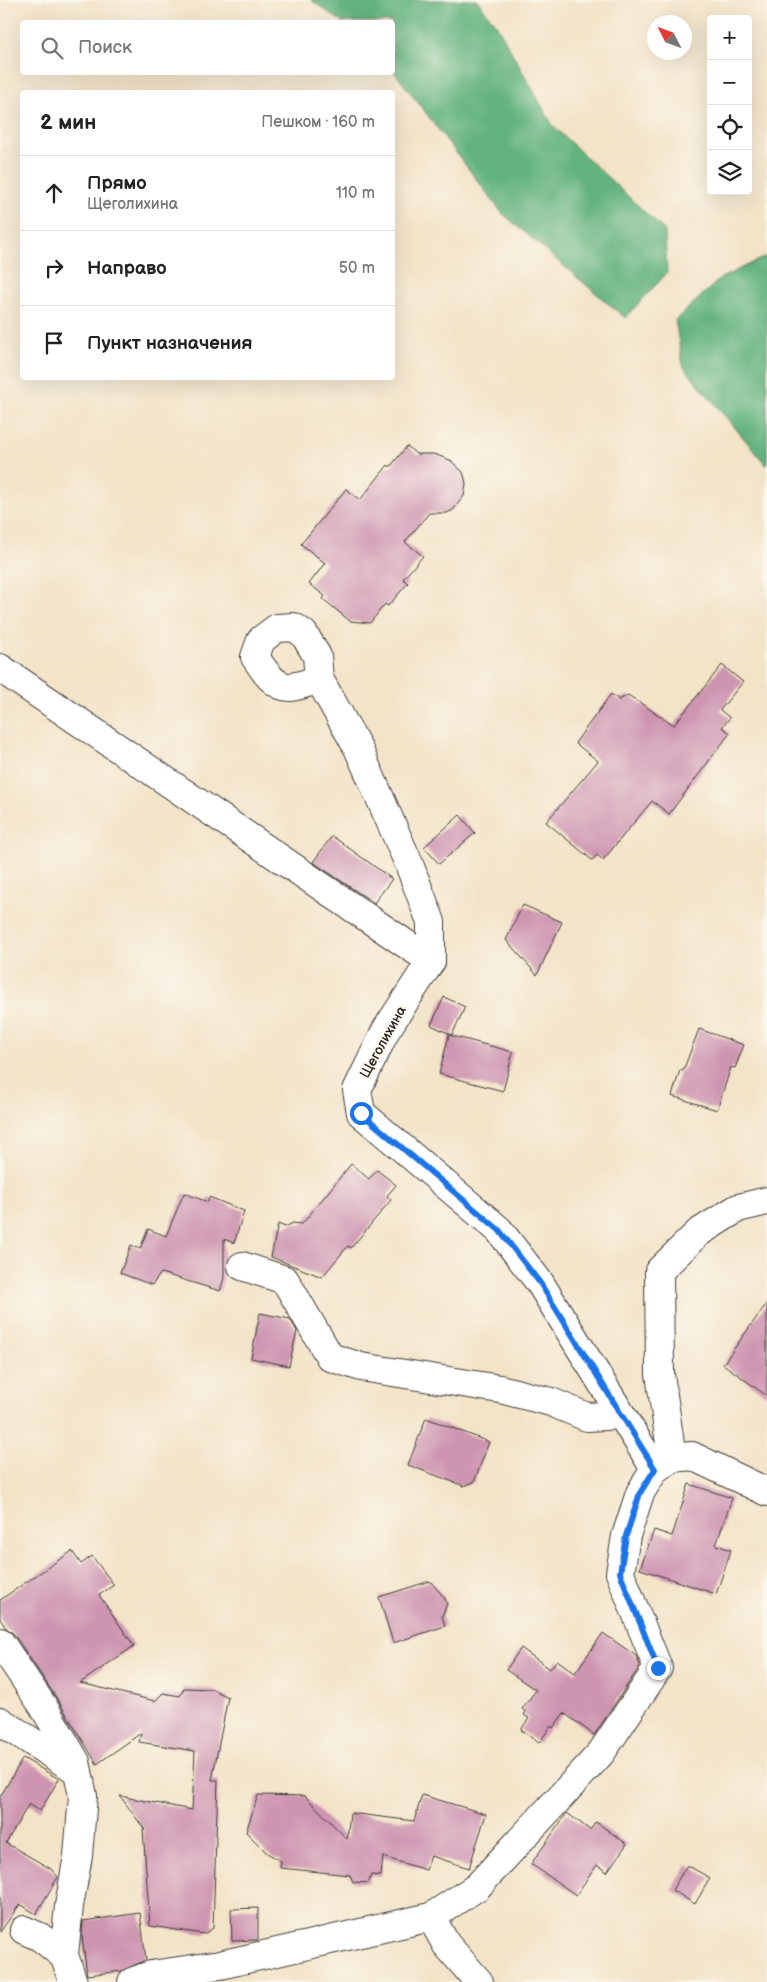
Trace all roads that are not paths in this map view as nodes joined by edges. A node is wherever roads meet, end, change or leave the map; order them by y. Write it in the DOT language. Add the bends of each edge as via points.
graph roads {
  1 [pos="0,668"];
  2 [pos="319,680"];
  3 [pos="431,961"];
  4 [pos="767,1200"];
  5 [pos="242,1266"];
  6 [pos="622,1415"];
  7 [pos="663,1463"];
  8 [pos="767,1492"];
  9 [pos="0,1642"];
  10 [pos="0,1721"];
  11 [pos="78,1771"];
  12 [pos="430,1917"];
  13 [pos="24,1930"];
  14 [pos="64,1956"];
  15 [pos="73,1982"];
  16 [pos="132,1982"];
  17 [pos="479,1982"];
  1 -- 3 [label="street"];
  2 -- 3 [label="street" via="358,748 409,864 431,922"];
  3 -- 6 [label="street, Щеголихина" via="386,1030 357,1090 361,1113 499,1230 540,1283"];
  4 -- 7 [label="street" via="738,1208 698,1233 659,1271"];
  5 -- 6 [label="street" via="285,1280 330,1357 361,1367 500,1389 552,1402 586,1416"];
  6 -- 7 [label="street, Щеголихина"];
  7 -- 8 [label="street" via="692,1456"];
  7 -- 12 [label="street" via="640,1493 626,1536 620,1573 658,1668 601,1753 477,1887"];
  9 -- 11 [label="street" via="43,1706 76,1762"];
  10 -- 11 [label="street"];
  11 -- 14 [label="street" via="83,1796"];
  12 -- 16 [label="street" via="220,1965 151,1975"];
  12 -- 17 [label="street" via="446,1944"];
  13 -- 14 [label="street" via="40,1937"];
  14 -- 15 [label="street"];
}
